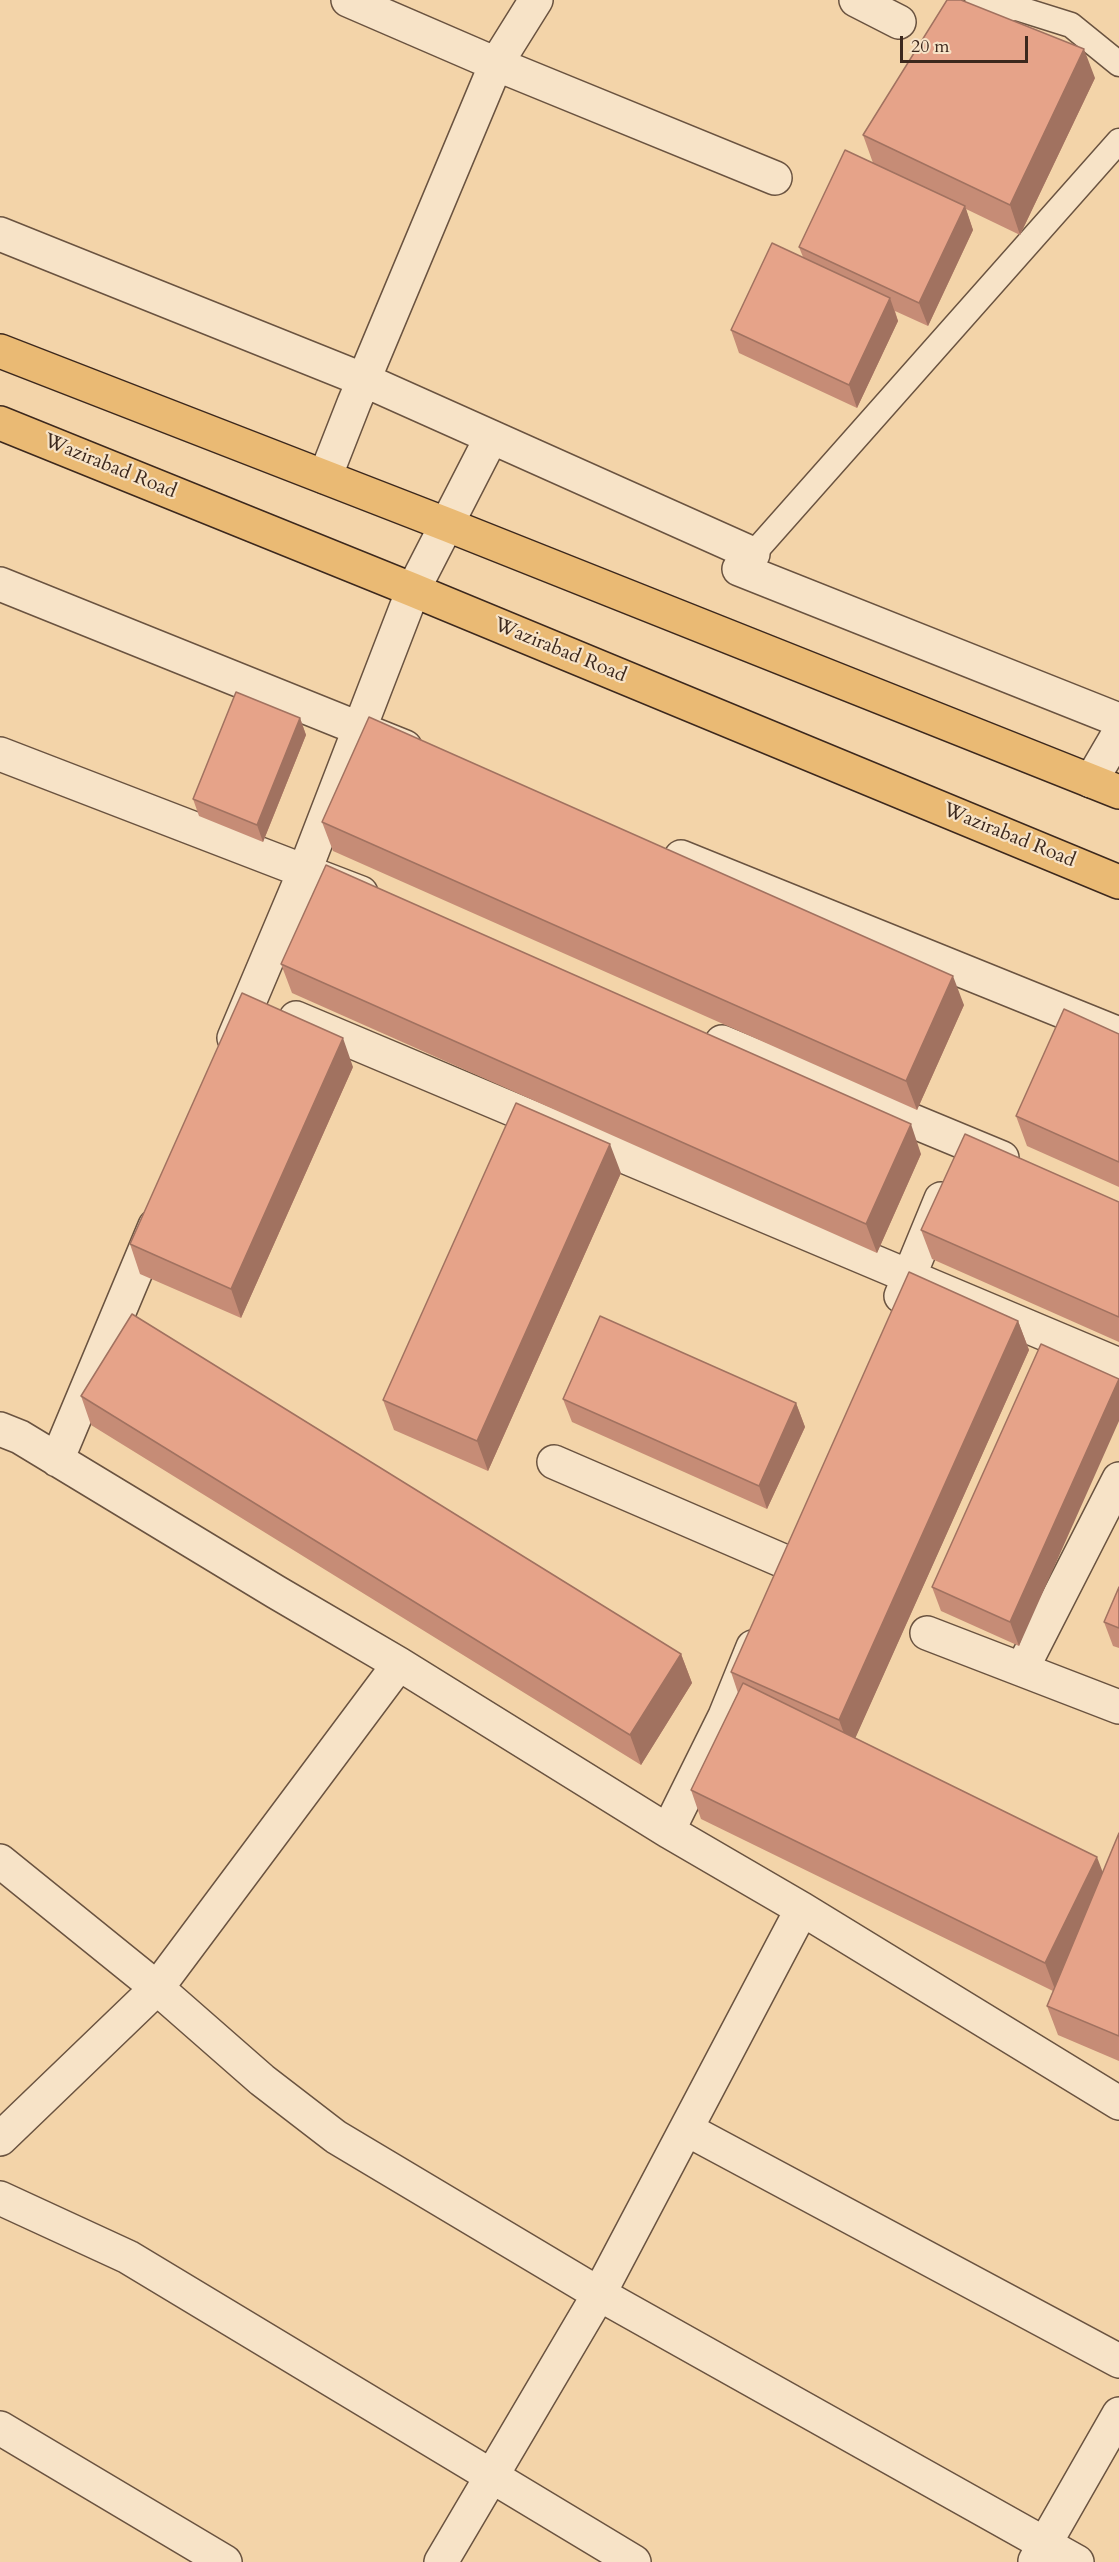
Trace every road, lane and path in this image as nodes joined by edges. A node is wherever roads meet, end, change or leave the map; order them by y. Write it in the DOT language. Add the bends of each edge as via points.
graph roads {
  1 [pos="348,0"];
  2 [pos="536,0"];
  3 [pos="856,0"];
  4 [pos="899,22"];
  5 [pos="935,39"];
  6 [pos="496,64"];
  7 [pos="1119,64"];
  8 [pos="1119,141"];
  9 [pos="775,178"];
  10 [pos="0,234"];
  11 [pos="0,351"];
  12 [pos="364,380"];
  13 [pos="0,423"];
  14 [pos="491,438"];
  15 [pos="325,477"];
  16 [pos="448,525"];
  17 [pos="753,554"];
  18 [pos="0,584"];
  19 [pos="413,590"];
  20 [pos="1119,720"];
  21 [pos="360,728"];
  22 [pos="1119,733"];
  23 [pos="0,754"];
  24 [pos="437,759"];
  25 [pos="1105,786"];
  26 [pos="658,848"];
  27 [pos="305,870"];
  28 [pos="1119,882"];
  29 [pos="393,906"];
  30 [pos="250,999"];
  31 [pos="690,1029"];
  32 [pos="1119,1034"];
  33 [pos="223,1065"];
  34 [pos="965,1142"];
  35 [pos="1031,1171"];
  36 [pos="167,1196"];
  37 [pos="910,1276"];
  38 [pos="892,1318"];
  39 [pos="1119,1365"];
  40 [pos="0,1429"];
  41 [pos="57,1460"];
  42 [pos="554,1462"];
  43 [pos="1119,1479"];
  44 [pos="801,1531"];
  45 [pos="765,1618"];
  46 [pos="927,1633"];
  47 [pos="399,1664"];
  48 [pos="1022,1670"];
  49 [pos="1119,1707"];
  50 [pos="668,1831"];
  51 [pos="0,1861"];
  52 [pos="802,1909"];
  53 [pos="157,1988"];
  54 [pos="1119,2103"];
  55 [pos="686,2129"];
  56 [pos="0,2139"];
  57 [pos="0,2198"];
  58 [pos="599,2294"];
  59 [pos="1119,2361"];
  60 [pos="1119,2414"];
  61 [pos="0,2428"];
  62 [pos="491,2475"];
  63 [pos="1040,2553"];
  64 [pos="225,2562"];
  65 [pos="441,2562"];
  66 [pos="634,2562"];
  67 [pos="1077,2562"];
  1 -- 6 [label="street"];
  2 -- 6 [label="street"];
  3 -- 4 [label="street"];
  5 -- 7 [label="lane" via="974,9 1017,8 1071,25"];
  6 -- 9 [label="street"];
  6 -- 12 [label="street"];
  8 -- 17 [label="lane"];
  10 -- 12 [label="street"];
  11 -- 15 [label="highway"];
  12 -- 14 [label="street"];
  12 -- 15 [label="street"];
  13 -- 19 [label="highway, Wazirabad Road"];
  14 -- 16 [label="street"];
  14 -- 17 [label="street"];
  15 -- 16 [label="highway"];
  16 -- 19 [label="street"];
  16 -- 25 [label="highway"];
  17 -- 20 [label="street" via="739,569"];
  18 -- 21 [label="street"];
  19 -- 21 [label="street"];
  19 -- 28 [label="highway, Wazirabad Road"];
  21 -- 24 [label="street"];
  21 -- 27 [label="street"];
  22 -- 25 [label="street"];
  23 -- 27 [label="street"];
  26 -- 32 [label="street"];
  27 -- 29 [label="street"];
  27 -- 30 [label="street"];
  30 -- 33 [label="street"];
  30 -- 37 [label="street"];
  31 -- 34 [label="street"];
  34 -- 35 [label="street"];
  34 -- 37 [label="street"];
  36 -- 41 [label="street"];
  37 -- 38 [label="street"];
  37 -- 39 [label="street"];
  40 -- 41 [label="street"];
  41 -- 47 [label="street"];
  42 -- 44 [label="street" via="783,1574"];
  43 -- 48 [label="street"];
  45 -- 50 [label="street" via="725,1716"];
  46 -- 48 [label="street"];
  47 -- 50 [label="street"];
  47 -- 53 [label="street"];
  48 -- 49 [label="street"];
  50 -- 52 [label="street"];
  51 -- 53 [label="street"];
  52 -- 54 [label="street"];
  52 -- 55 [label="street"];
  53 -- 56 [label="street"];
  53 -- 58 [label="street" via="262,2080 336,2137"];
  55 -- 58 [label="street"];
  55 -- 59 [label="street"];
  57 -- 62 [label="street" via="128,2257"];
  58 -- 62 [label="street"];
  58 -- 63 [label="street"];
  60 -- 63 [label="street"];
  61 -- 64 [label="street"];
  62 -- 65 [label="street"];
  62 -- 66 [label="street"];
  63 -- 67 [label="street"];
}
